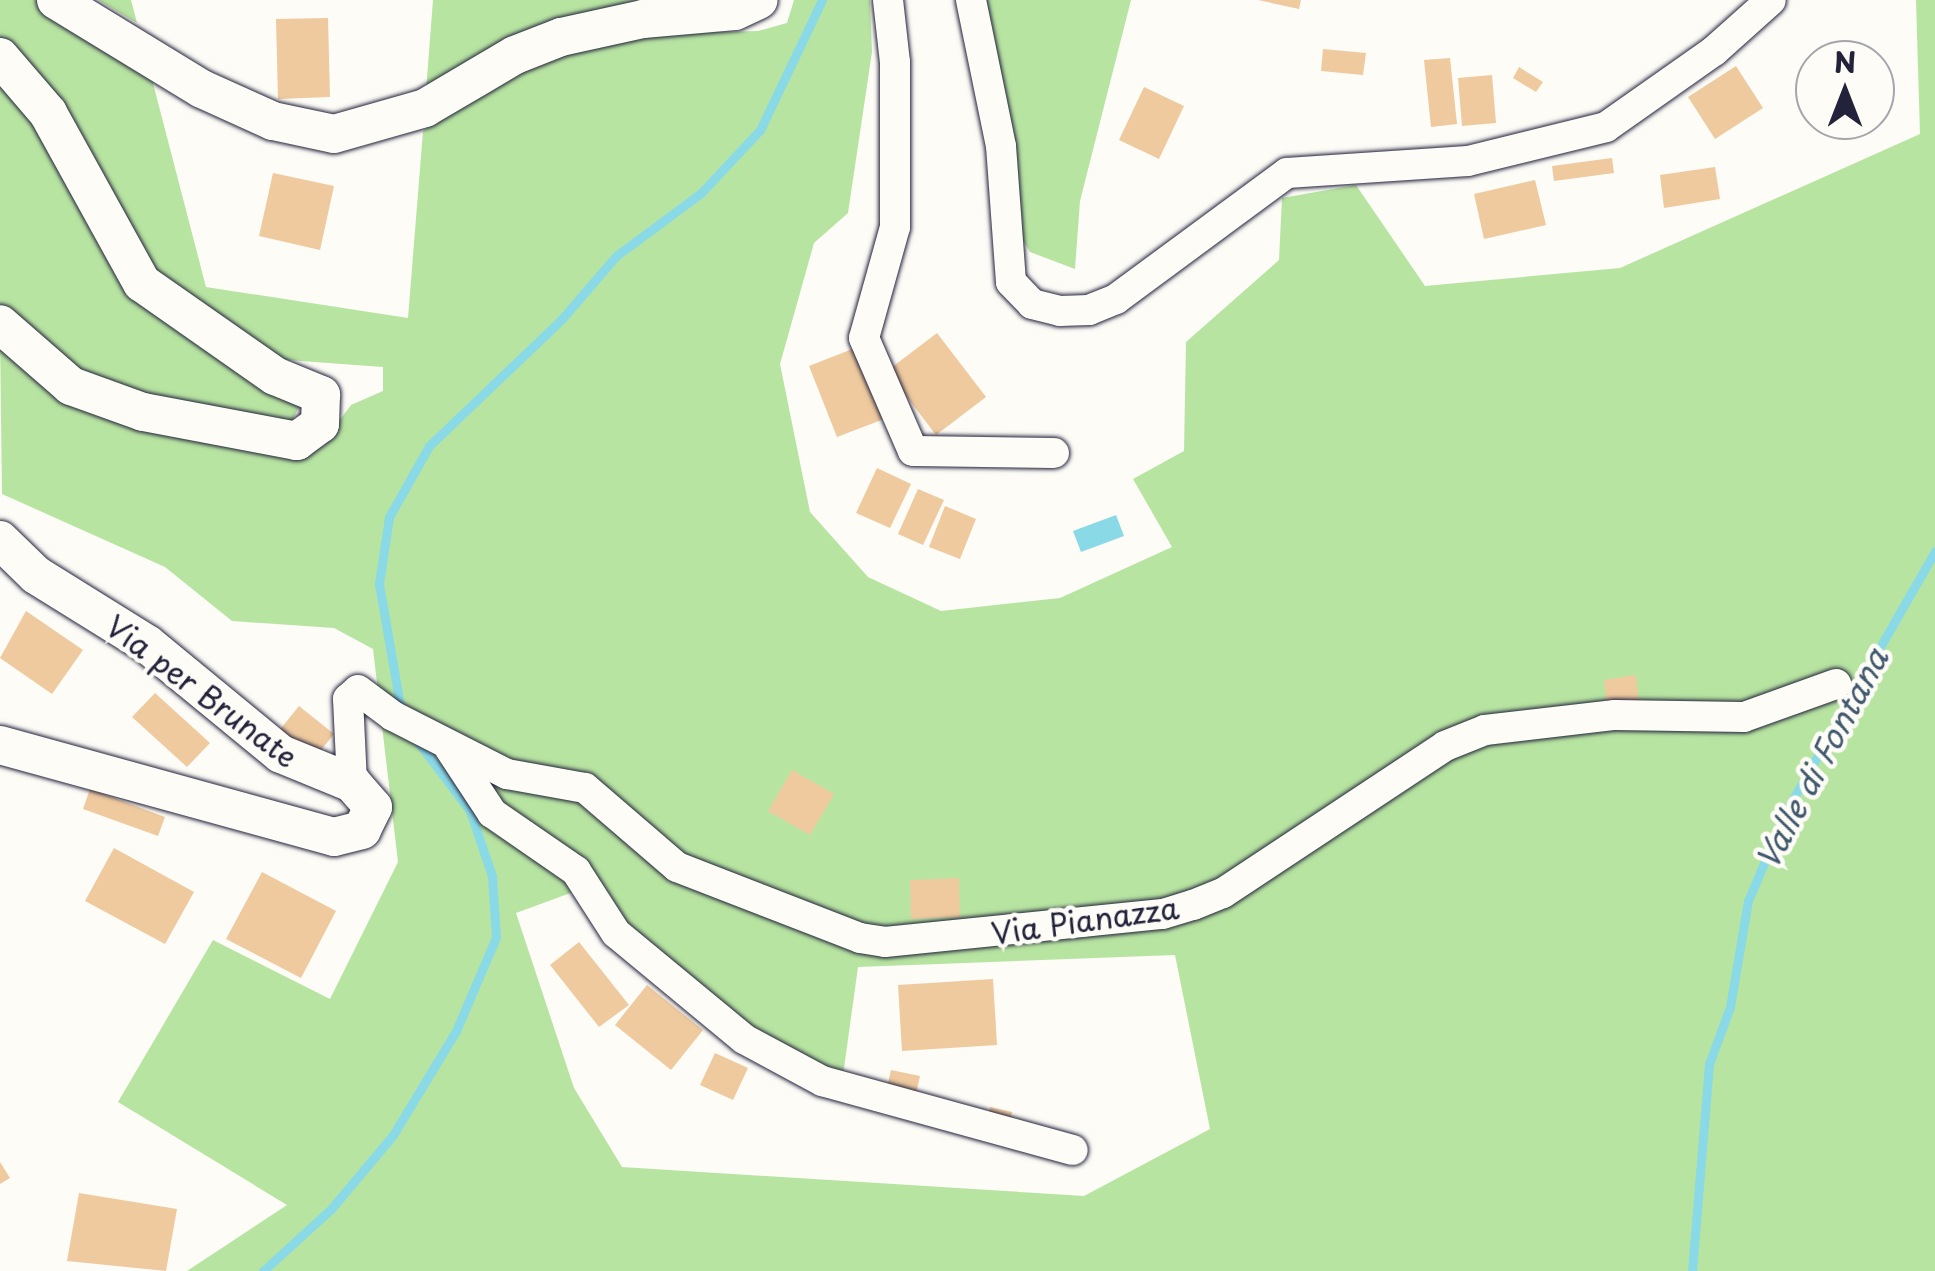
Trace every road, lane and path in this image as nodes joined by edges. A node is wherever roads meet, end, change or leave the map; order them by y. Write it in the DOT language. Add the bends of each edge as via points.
graph roads {
  1 [pos="56,0"];
  2 [pos="759,0"];
  3 [pos="888,0"];
  4 [pos="971,0"];
  5 [pos="1771,0"];
  6 [pos="0,56"];
  7 [pos="0,324"];
  8 [pos="1054,452"];
  9 [pos="0,540"];
  10 [pos="1836,684"];
  11 [pos="0,745"];
  12 [pos="448,747"];
  13 [pos="352,783"];
  14 [pos="1073,1150"];
  1 -- 2 [label="street" via="202,89 272,122 334,134 425,108 514,55 561,37 642,19 735,12"];
  3 -- 8 [label="street" via="895,62 895,227 864,338 913,451"];
  4 -- 5 [label="street" via="1001,146 1011,282 1032,304 1060,312 1116,299 1287,173 1468,160 1606,126 1714,51"];
  6 -- 7 [label="street" via="48,114 142,284 275,376 321,395 320,424 297,441 142,412 70,386"];
  9 -- 13 [label="street, Via per Brunate" via="36,574 148,644 281,754"];
  10 -- 12 [label="street, Via Pianazza" via="1744,717 1614,715 1484,730 1444,746 1223,893 1194,905 1163,914 885,942 677,867 585,788 507,774"];
  11 -- 13 [label="street" via="334,837 362,830 369,819 373,806"];
  12 -- 13 [label="street, Via Pianazza" via="393,716 367,691 352,692"];
  12 -- 14 [label="street, Via Pianazza" via="492,813 576,871 616,933 744,1039 822,1082"];
}
